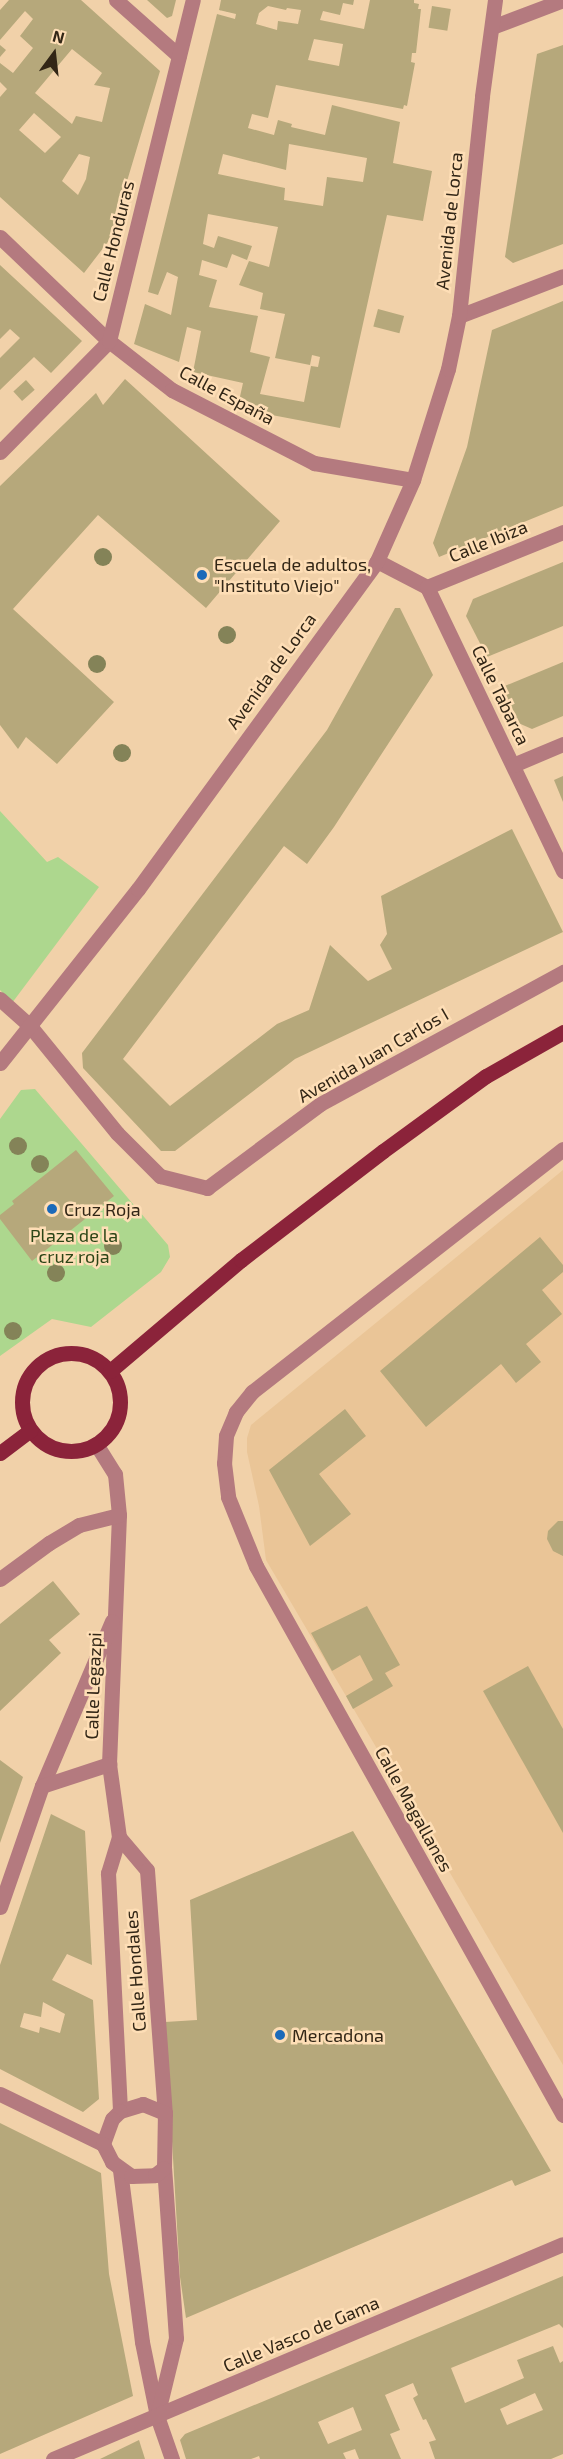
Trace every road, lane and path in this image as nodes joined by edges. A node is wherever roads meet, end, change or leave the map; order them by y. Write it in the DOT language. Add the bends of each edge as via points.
graph roads {
  1 [pos="116,0"];
  2 [pos="193,0"];
  3 [pos="495,0"];
  4 [pos="563,0"];
  5 [pos="492,27"];
  6 [pos="179,56"];
  7 [pos="0,237"];
  8 [pos="563,276"];
  9 [pos="459,316"];
  10 [pos="109,341"];
  11 [pos="0,452"];
  12 [pos="413,480"];
  13 [pos="563,532"];
  14 [pos="377,561"];
  15 [pos="427,587"];
  16 [pos="563,744"];
  17 [pos="513,765"];
  18 [pos="563,872"];
  19 [pos="563,972"];
  20 [pos="0,999"];
  21 [pos="30,1026"];
  22 [pos="563,1032"];
  23 [pos="0,1063"];
  24 [pos="563,1149"];
  25 [pos="110,1371"];
  26 [pos="30,1430"];
  27 [pos="96,1444"];
  28 [pos="0,1453"];
  29 [pos="119,1515"];
  30 [pos="0,1579"];
  31 [pos="115,1612"];
  32 [pos="109,1764"];
  33 [pos="42,1786"];
  34 [pos="119,1838"];
  35 [pos="0,1907"];
  36 [pos="0,2094"];
  37 [pos="120,2111"];
  38 [pos="165,2113"];
  39 [pos="563,2115"];
  40 [pos="103,2144"];
  41 [pos="164,2168"];
  42 [pos="120,2170"];
  43 [pos="563,2244"];
  44 [pos="157,2416"];
  45 [pos="53,2459"];
  46 [pos="172,2459"];
  1 -- 6 [label="street"];
  2 -- 6 [label="street, Calle Honduras"];
  3 -- 5 [label="street, Avenida de Lorca"];
  4 -- 5 [label="street"];
  5 -- 9 [label="street, Avenida de Lorca"];
  6 -- 10 [label="street, Calle Honduras"];
  7 -- 10 [label="street, Calle España"];
  8 -- 9 [label="street"];
  9 -- 12 [label="street, Avenida de Lorca" via="448,369"];
  10 -- 11 [label="street"];
  10 -- 12 [label="street, Calle España" via="172,390 314,463"];
  12 -- 14 [label="street, Avenida de Lorca"];
  13 -- 15 [label="street, Calle Ibiza"];
  14 -- 15 [label="street"];
  14 -- 21 [label="street, Avenida de Lorca" via="138,889"];
  15 -- 17 [label="street, Calle Tabarca"];
  16 -- 17 [label="street"];
  17 -- 18 [label="street, Calle Tabarca"];
  19 -- 21 [label="street, Avenida Juan Carlos I" via="320,1104 207,1188 160,1176 117,1133"];
  20 -- 21 [label="street"];
  21 -- 23 [label="street, Avenida de Lorca"];
  22 -- 25 [label="main road" via="486,1076 382,1151 242,1260"];
  24 -- 39 [label="street, Calle Magallanes" via="252,1392 236,1412 226,1437 224,1462 228,1497 256,1566"];
  25 -- 26 [label="main road" via="81,1353 65,1353 41,1362 25,1382 21,1398"];
  25 -- 27 [label="main road" via="120,1403 117,1419"];
  26 -- 27 [label="main road" via="53,1448 67,1451"];
  26 -- 28 [label="main road"];
  27 -- 29 [label="street, Calle Legazpi" via="115,1474"];
  29 -- 30 [label="street" via="79,1525"];
  29 -- 31 [label="street, Calle Legazpi"];
  31 -- 32 [label="street, Calle Legazpi"];
  31 -- 33 [label="street, Calle Legazpi"];
  32 -- 33 [label="street, Calle Legazpi"];
  32 -- 34 [label="street, Calle Hondales"];
  33 -- 35 [label="street, Calle Legazpi"];
  34 -- 37 [label="street, Calle Hondales" via="108,1873"];
  34 -- 38 [label="street, Calle Hondales" via="147,1870"];
  36 -- 40 [label="street"];
  37 -- 38 [label="street" via="143,2104"];
  37 -- 40 [label="street" via="112,2119"];
  38 -- 41 [label="street, Calle Hondales"];
  40 -- 42 [label="street"];
  41 -- 42 [label="street" via="155,2175 142,2177"];
  41 -- 44 [label="street, Calle Hondales" via="176,2338"];
  42 -- 44 [label="street" via="142,2342"];
  43 -- 44 [label="street, Calle Vasco de Gama"];
  44 -- 45 [label="street, Calle Vasco de Gama"];
  44 -- 46 [label="street"];
}
